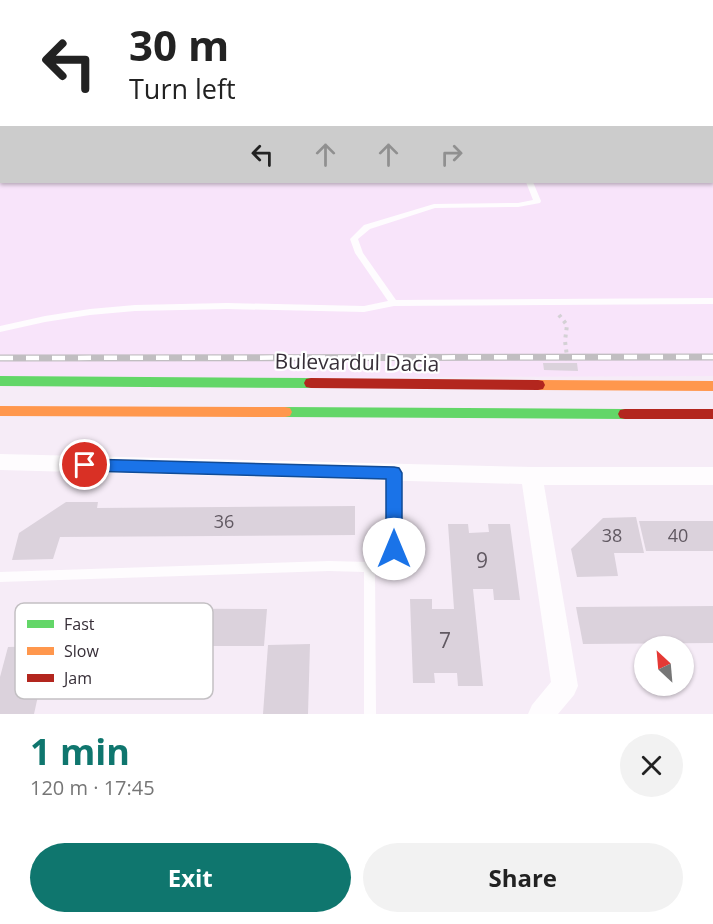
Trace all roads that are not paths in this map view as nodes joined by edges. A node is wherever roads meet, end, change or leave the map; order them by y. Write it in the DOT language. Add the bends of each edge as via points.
graph roads {
  1 [pos="529,183"];
  2 [pos="713,301"];
  3 [pos="394,303"];
  4 [pos="0,329"];
  5 [pos="0,381"];
  6 [pos="713,386"];
  7 [pos="0,411"];
  8 [pos="713,414"];
  9 [pos="0,462"];
  10 [pos="394,473"];
  11 [pos="532,476"];
  12 [pos="713,476"];
  13 [pos="370,567"];
  14 [pos="0,577"];
  15 [pos="370,714"];
  16 [pos="541,714"];
  1 -- 3 [label="lane" via="537,201 518,205 434,206 366,227 354,239 359,253"];
  2 -- 3 [label="lane"];
  3 -- 4 [label="lane" via="364,309 153,305 42,317"];
  5 -- 6 [label="main road, Bulevardul Dacia"];
  7 -- 8 [label="main road"];
  9 -- 10 [label="street"];
  10 -- 11 [label="street"];
  10 -- 13 [label="lane" via="394,549"];
  11 -- 12 [label="street"];
  11 -- 16 [label="street" via="565,686"];
  13 -- 14 [label="lane"];
  13 -- 15 [label="lane"];
}
